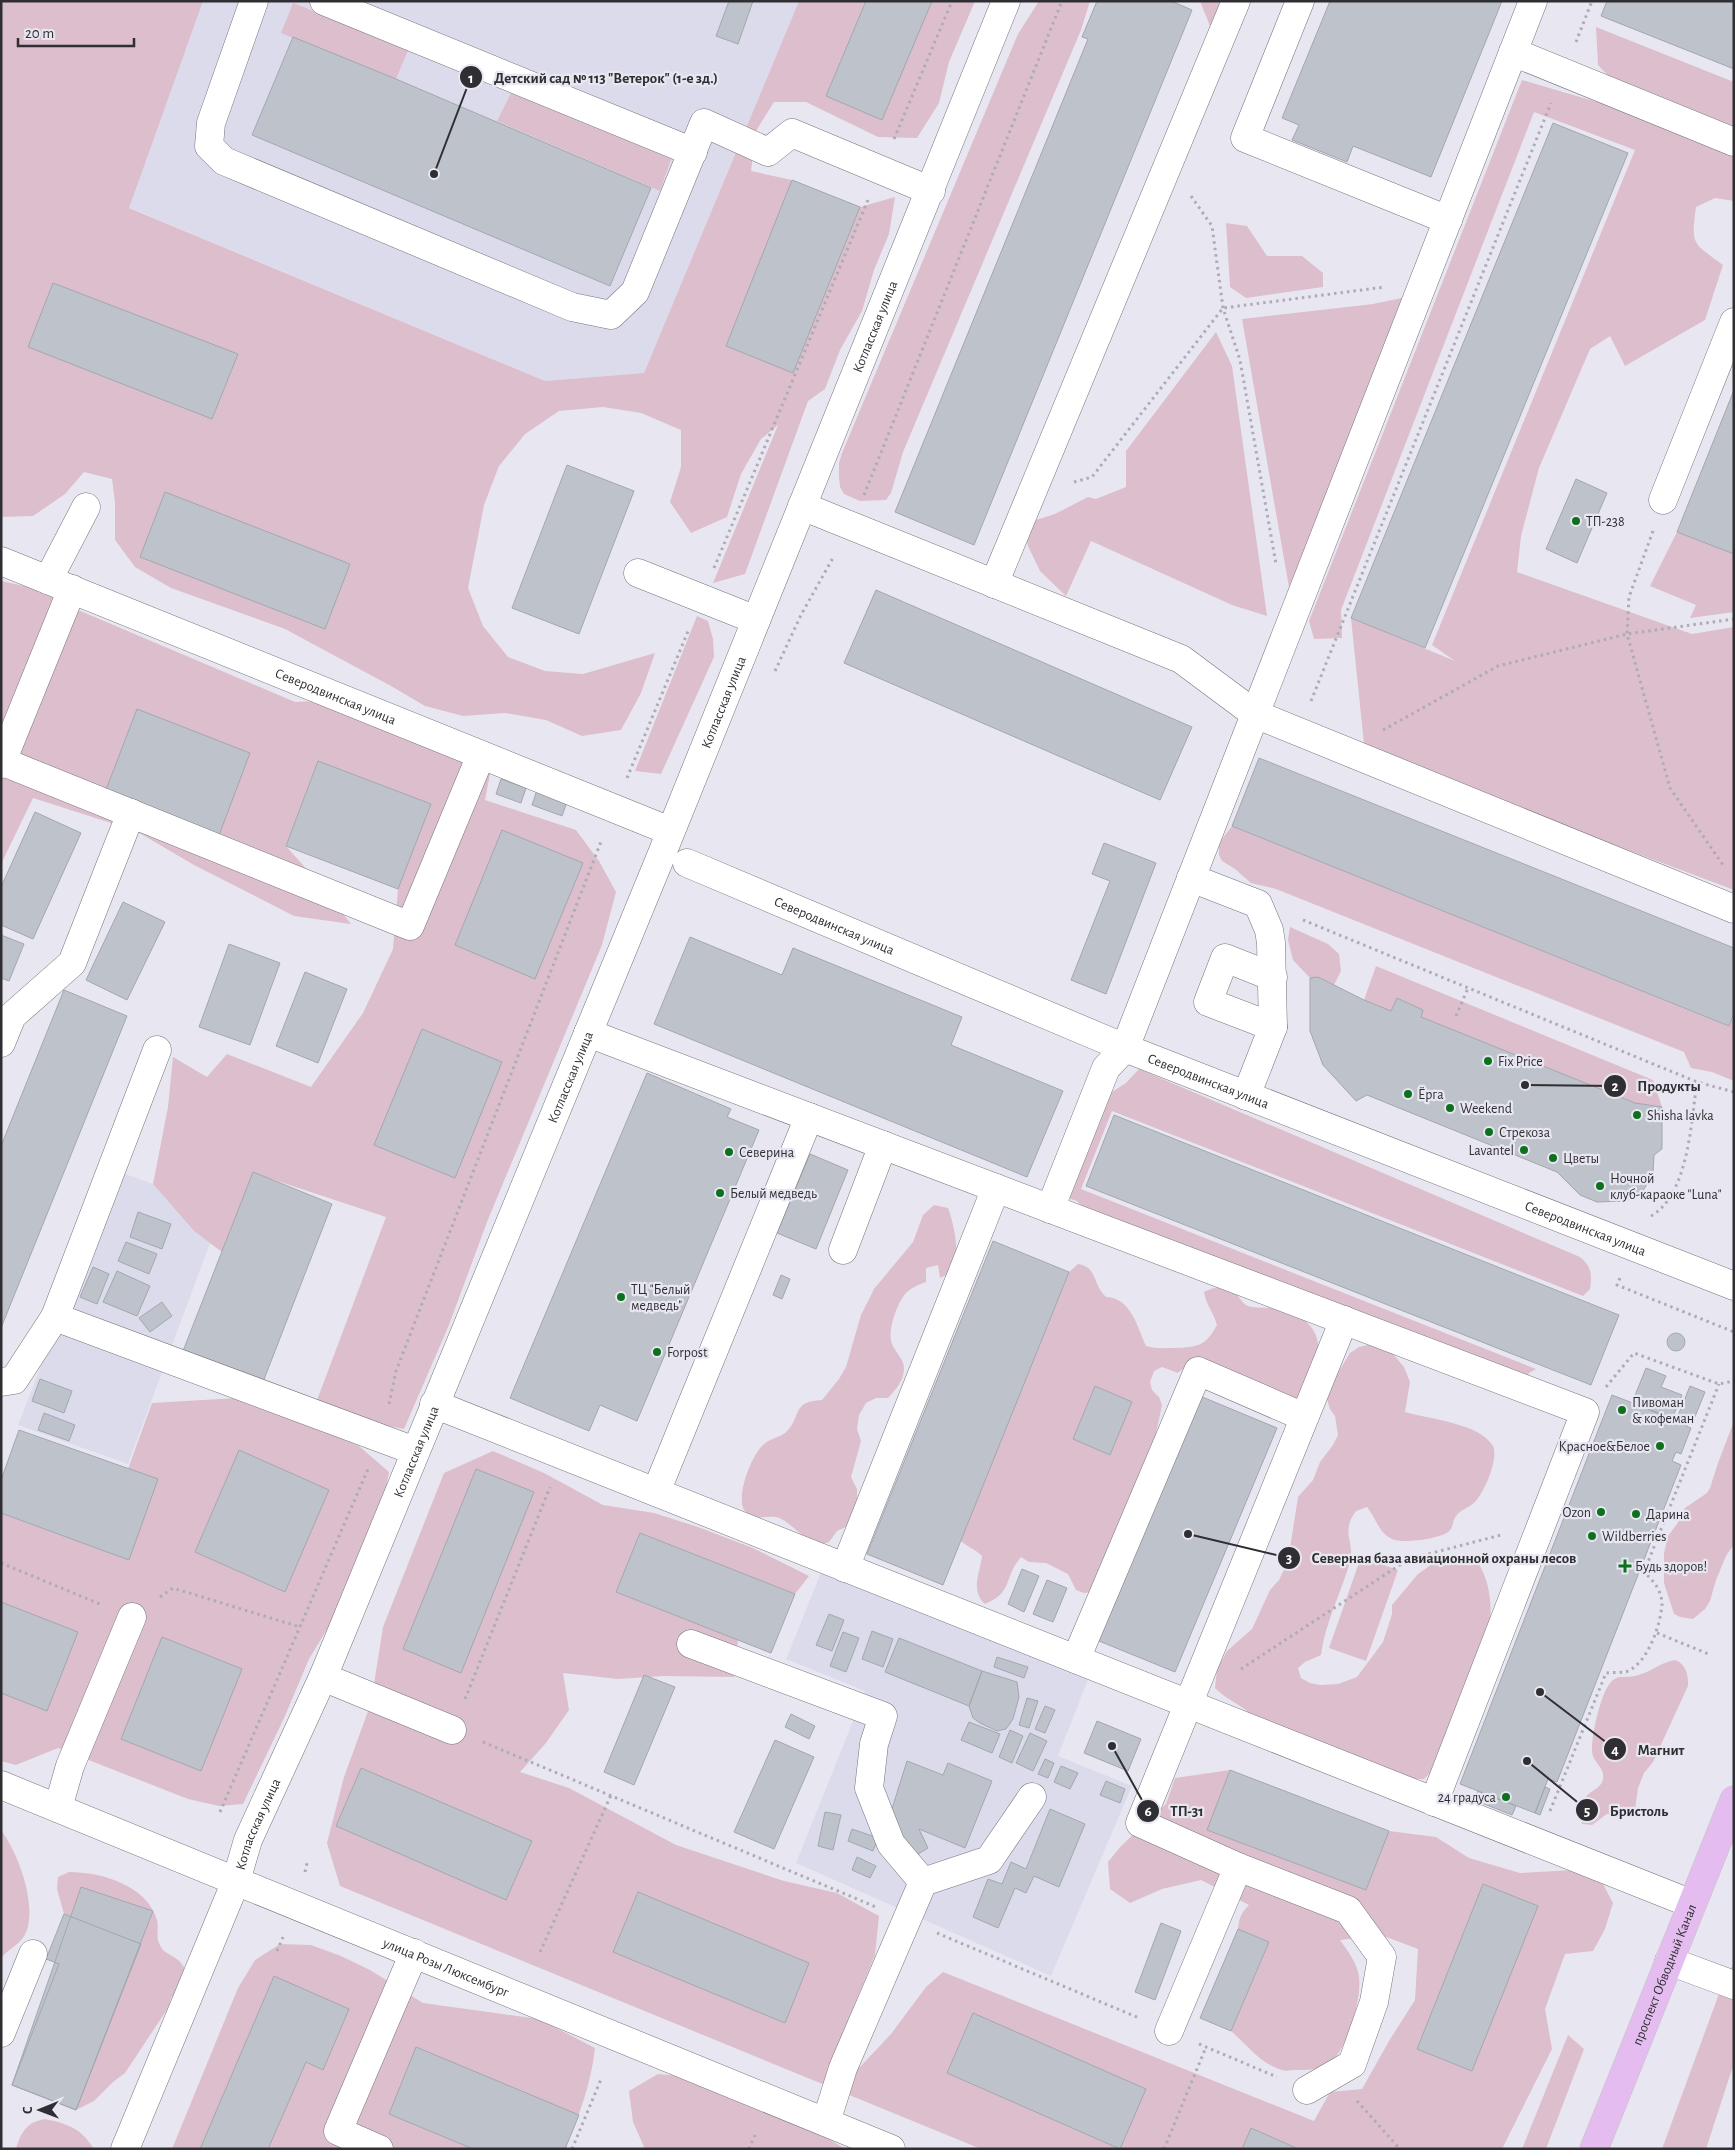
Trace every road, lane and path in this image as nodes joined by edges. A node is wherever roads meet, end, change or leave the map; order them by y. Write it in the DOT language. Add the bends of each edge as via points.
graph roads {
  1 [pos="254,1"];
  2 [pos="324,1"];
  3 [pos="952,1"];
  4 [pos="1006,1"];
  5 [pos="1236,1"];
  6 [pos="1300,1"];
  7 [pos="1533,1"];
  8 [pos="1592,1"];
  9 [pos="1513,52"];
  10 [pos="1563,72"];
  11 [pos="1734,142"];
  12 [pos="693,152"];
  13 [pos="1168,164"];
  14 [pos="880,170"];
  15 [pos="930,191"];
  16 [pos="1448,220"];
  17 [pos="1424,282"];
  18 [pos="1223,308"];
  19 [pos="1734,322"];
  20 [pos="1032,493"];
  21 [pos="1663,500"];
  22 [pos="802,506"];
  23 [pos="86,507"];
  24 [pos="1,561"];
  25 [pos="638,573"];
  26 [pos="1277,573"];
  27 [pos="994,584"];
  28 [pos="60,585"];
  29 [pos="702,598"];
  30 [pos="1734,619"];
  31 [pos="756,620"];
  32 [pos="1627,634"];
  33 [pos="1255,714"];
  34 [pos="1299,732"];
  35 [pos="1345,750"];
  36 [pos="481,755"];
  37 [pos="2,762"];
  38 [pos="614,808"];
  39 [pos="130,813"];
  40 [pos="670,831"];
  41 [pos="688,863"];
  42 [pos="1728,873"];
  43 [pos="1192,878"];
  44 [pos="1258,904"];
  45 [pos="1734,910"];
  46 [pos="1273,977"];
  47 [pos="1468,988"];
  48 [pos="1456,1016"];
  49 [pos="1273,1028"];
  50 [pos="588,1033"];
  51 [pos="1,1043"];
  52 [pos="1125,1048"];
  53 [pos="157,1050"];
  54 [pos="1697,1082"];
  55 [pos="1734,1092"];
  56 [pos="1246,1096"];
  57 [pos="809,1117"];
  58 [pos="883,1145"];
  59 [pos="996,1188"];
  60 [pos="1050,1209"];
  61 [pos="1649,1217"];
  62 [pos="843,1250"];
  63 [pos="1617,1285"];
  64 [pos="1734,1286"];
  65 [pos="55,1317"];
  66 [pos="1344,1320"];
  67 [pos="1734,1332"];
  68 [pos="1734,1381"];
  69 [pos="1,1382"];
  70 [pos="1719,1384"];
  71 [pos="434,1404"];
  72 [pos="1585,1412"];
  73 [pos="1304,1417"];
  74 [pos="381,1438"];
  75 [pos="414,1451"];
  76 [pos="563,1455"];
  77 [pos="656,1492"];
  78 [pos="1539,1530"];
  79 [pos="845,1568"];
  80 [pos="132,1617"];
  81 [pos="1657,1633"];
  82 [pos="691,1644"];
  83 [pos="1711,1655"];
  84 [pos="1076,1659"];
  85 [pos="1237,1672"];
  86 [pos="323,1677"];
  87 [pos="1188,1704"];
  88 [pos="452,1730"];
  89 [pos="1,1784"];
  90 [pos="611,1795"];
  91 [pos="1032,1797"];
  92 [pos="1734,1800"];
  93 [pos="1434,1802"];
  94 [pos="58,1808"];
  95 [pos="1537,1841"];
  96 [pos="203,1867"];
  97 [pos="1238,1867"];
  98 [pos="236,1880"];
  99 [pos="923,1882"];
  100 [pos="1692,1904"];
  101 [pos="908,1921"];
  102 [pos="540,1952"];
  103 [pos="414,1953"];
  104 [pos="33,1954"];
  105 [pos="1670,1961"];
  106 [pos="1734,1984"];
  107 [pos="1169,2031"];
  108 [pos="1,2033"];
  109 [pos="1206,2047"];
  110 [pos="1334,2074"];
  111 [pos="602,2077"];
  112 [pos="1307,2090"];
  113 [pos="826,2122"];
  114 [pos="755,2135"];
  115 [pos="879,2146"];
  116 [pos="125,2149"];
  117 [pos="379,2149"];
  118 [pos="572,2149"];
  119 [pos="749,2149"];
  120 [pos="1164,2149"];
  121 [pos="1400,2149"];
  122 [pos="1594,2149"];
  1 -- 12 [label="street" via="211,123 209,146 224,161 572,307 611,315 635,292"];
  2 -- 12 [label="street"];
  3 -- 14 [label="path"];
  4 -- 15 [label="street, Котласская улица"];
  5 -- 13 [label="street"];
  6 -- 16 [label="street" via="1245,138"];
  7 -- 9 [label="street"];
  8 -- 10 [label="path"];
  9 -- 10 [label="street"];
  9 -- 16 [label="street"];
  10 -- 11 [label="street"];
  10 -- 34 [label="path"];
  12 -- 14 [label="street" via="704,123 768,152 792,133"];
  13 -- 18 [label="path" via="1212,226"];
  13 -- 20 [label="street"];
  14 -- 15 [label="street"];
  14 -- 29 [label="path"];
  15 -- 22 [label="street, Котласская улица"];
  16 -- 17 [label="street"];
  17 -- 18 [label="path"];
  17 -- 33 [label="street"];
  18 -- 20 [label="path" via="1092,477"];
  18 -- 26 [label="path" via="1240,360"];
  19 -- 21 [label="street"];
  20 -- 27 [label="street"];
  21 -- 32 [label="path" via="1630,596"];
  22 -- 27 [label="street"];
  22 -- 31 [label="street, Котласская улица"];
  23 -- 28 [label="street"];
  24 -- 28 [label="street, Северодвинская улица"];
  25 -- 29 [label="street"];
  27 -- 33 [label="street" via="1181,659"];
  28 -- 36 [label="street, Северодвинская улица"];
  28 -- 37 [label="street"];
  29 -- 31 [label="street"];
  29 -- 38 [label="path"];
  30 -- 32 [label="path"];
  31 -- 40 [label="street, Котласская улица"];
  32 -- 35 [label="path" via="1498,666"];
  32 -- 42 [label="path" via="1670,788"];
  33 -- 34 [label="street"];
  33 -- 43 [label="street"];
  34 -- 35 [label="street"];
  35 -- 45 [label="street"];
  36 -- 38 [label="street, Северодвинская улица"];
  36 -- 39 [label="street" via="410,926"];
  37 -- 39 [label="street"];
  38 -- 40 [label="street, Северодвинская улица"];
  38 -- 74 [label="path" via="396,1371"];
  39 -- 51 [label="street" via="72,963 12,1016"];
  40 -- 50 [label="street, Котласская улица"];
  41 -- 52 [label="street, Северодвинская улица"];
  43 -- 44 [label="street"];
  43 -- 52 [label="street"];
  44 -- 46 [label="street" via="1269,930"];
  44 -- 47 [label="path"];
  46 -- 49 [label="street"];
  46 -- 49 [label="street" via="1225,958 1208,1002"];
  47 -- 48 [label="path"];
  47 -- 54 [label="path"];
  49 -- 56 [label="street"];
  50 -- 57 [label="street"];
  50 -- 71 [label="street, Котласская улица"];
  52 -- 56 [label="street, Северодвинская улица"];
  52 -- 60 [label="street" via="1106,1068"];
  53 -- 65 [label="street"];
  54 -- 55 [label="path"];
  54 -- 61 [label="path" via="1680,1174 1662,1210"];
  56 -- 64 [label="street, Северодвинская улица"];
  57 -- 58 [label="street"];
  57 -- 77 [label="street"];
  58 -- 59 [label="street"];
  58 -- 62 [label="street"];
  59 -- 60 [label="street"];
  59 -- 79 [label="street"];
  60 -- 66 [label="street"];
  63 -- 67 [label="path"];
  65 -- 69 [label="street" via="14,1380"];
  65 -- 74 [label="street"];
  66 -- 72 [label="street"];
  66 -- 73 [label="street"];
  68 -- 70 [label="path"];
  70 -- 72 [label="path" via="1634,1353"];
  70 -- 81 [label="path" via="1644,1572 1656,1583 1662,1603"];
  71 -- 75 [label="street, Котласская улица"];
  71 -- 76 [label="street"];
  72 -- 78 [label="street"];
  73 -- 84 [label="street" via="1198,1371"];
  73 -- 87 [label="street"];
  74 -- 75 [label="street"];
  74 -- 96 [label="path" via="214,1828"];
  75 -- 86 [label="street, Котласская улица"];
  76 -- 77 [label="street"];
  76 -- 88 [label="path"];
  77 -- 79 [label="street"];
  78 -- 85 [label="path" via="1492,1537 1409,1559"];
  78 -- 93 [label="street"];
  79 -- 84 [label="street"];
  80 -- 94 [label="street" via="70,1766"];
  81 -- 83 [label="path"];
  81 -- 95 [label="path" via="1645,1656 1626,1672 1606,1673"];
  82 -- 99 [label="street" via="883,1716 874,1744 868,1788 891,1844"];
  84 -- 87 [label="street"];
  86 -- 88 [label="street"];
  86 -- 98 [label="street, Котласская улица" via="248,1840"];
  87 -- 93 [label="street"];
  87 -- 97 [label="street" via="1140,1823"];
  88 -- 90 [label="path"];
  89 -- 94 [label="street, улица Розы Люксембург"];
  90 -- 101 [label="path"];
  90 -- 102 [label="path"];
  91 -- 99 [label="street" via="989,1860"];
  92 -- 100 [label="main road, проспект Обводный Канал"];
  93 -- 95 [label="street"];
  94 -- 96 [label="street, улица Розы Люксембург"];
  95 -- 100 [label="street"];
  96 -- 98 [label="street, улица Розы Люксембург"];
  97 -- 107 [label="street"];
  97 -- 110 [label="street" via="1348,1910 1382,1957 1374,2002 1352,2064"];
  98 -- 103 [label="street, улица Розы Люксембург"];
  98 -- 116 [label="street, Котласская улица"];
  99 -- 101 [label="street"];
  100 -- 105 [label="main road, проспект Обводный Канал"];
  101 -- 107 [label="path"];
  101 -- 113 [label="street" via="843,2068"];
  103 -- 113 [label="street, улица Розы Люксембург"];
  103 -- 117 [label="street" via="338,2131"];
  104 -- 108 [label="street"];
  105 -- 106 [label="street"];
  105 -- 122 [label="main road, проспект Обводный Канал"];
  107 -- 109 [label="path"];
  109 -- 112 [label="path"];
  109 -- 120 [label="path"];
  110 -- 112 [label="street"];
  110 -- 121 [label="path"];
  111 -- 118 [label="path"];
  113 -- 115 [label="street, улица Розы Люксембург"];
  114 -- 119 [label="path"];
}
